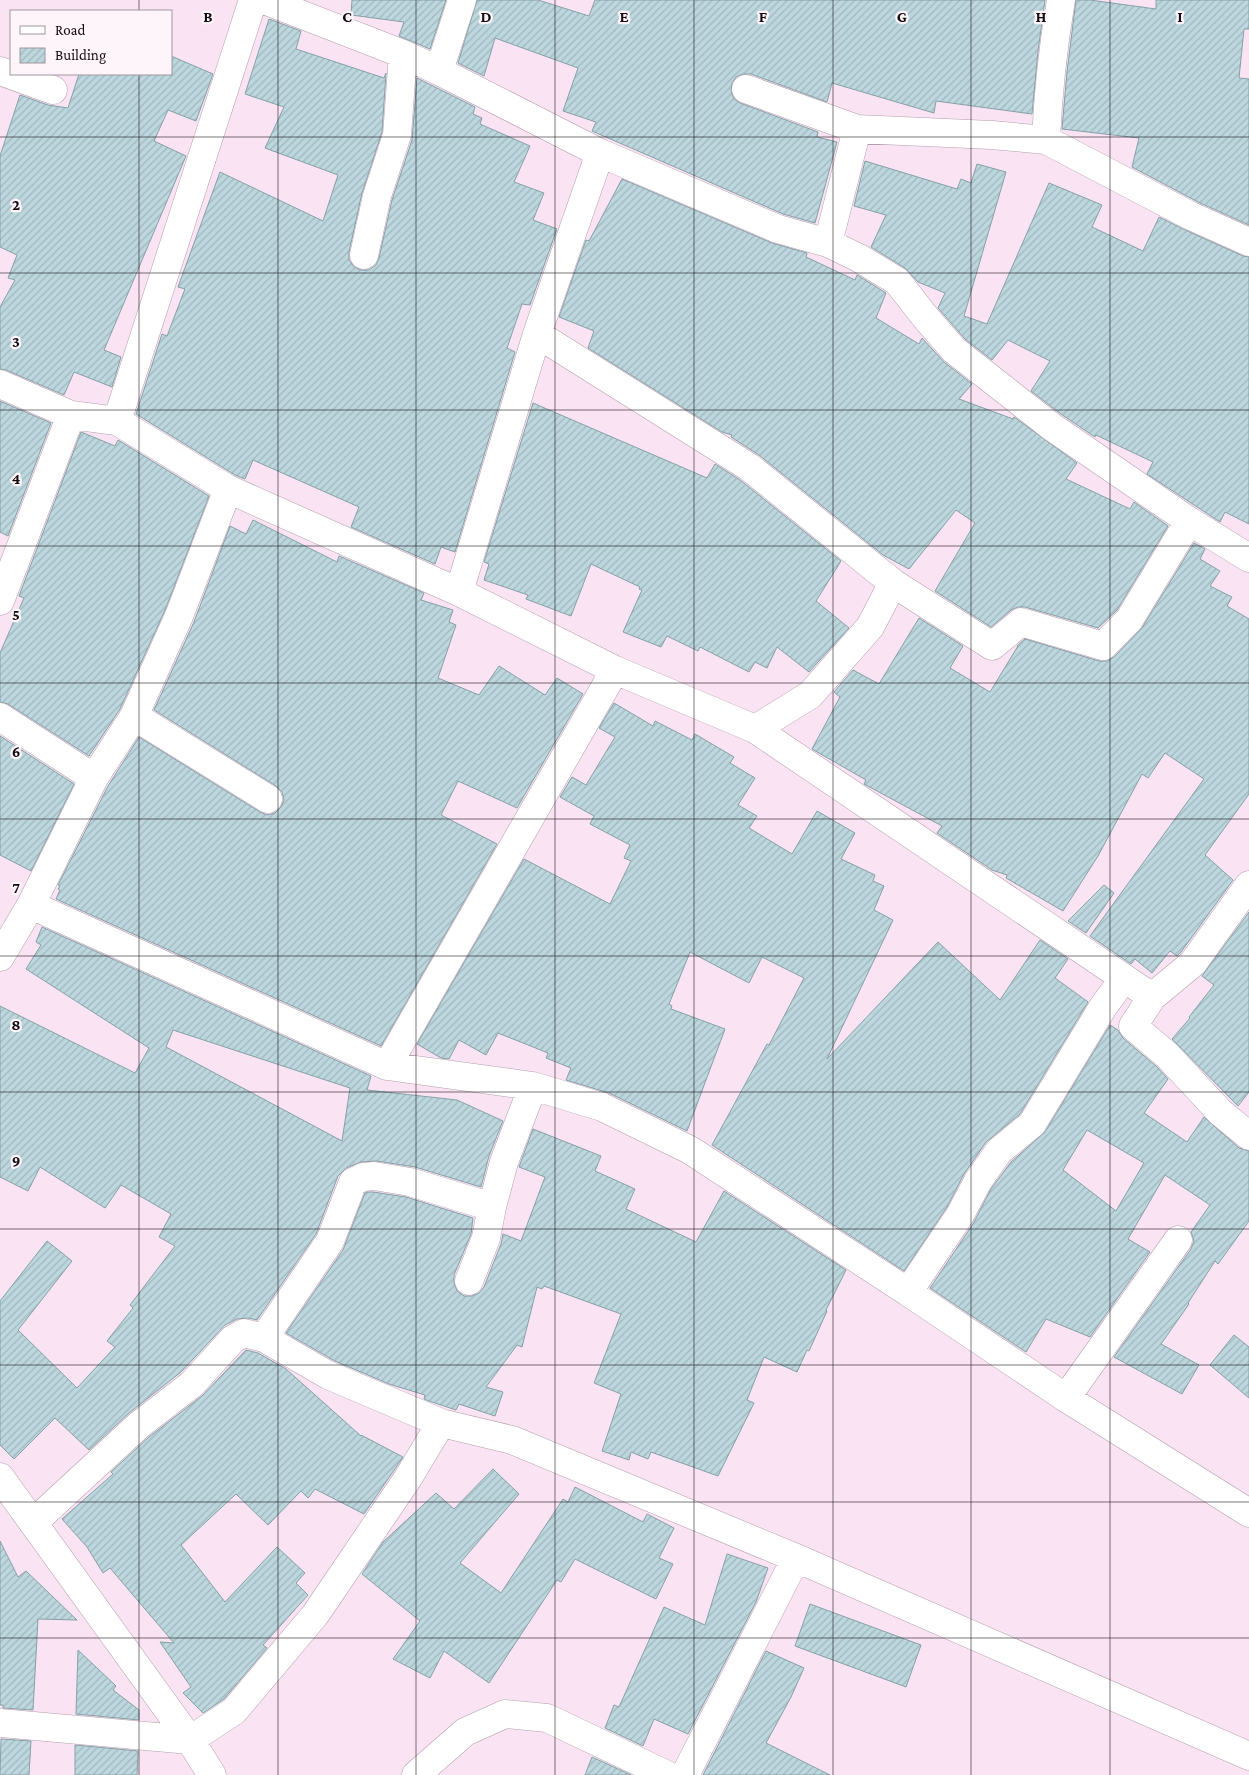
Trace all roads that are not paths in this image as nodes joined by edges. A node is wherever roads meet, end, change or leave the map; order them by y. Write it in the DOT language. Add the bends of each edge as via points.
graph roads {
  1 [pos="253,0"];
  2 [pos="264,0"];
  3 [pos="462,0"];
  4 [pos="1061,0"];
  5 [pos="403,54"];
  6 [pos="439,70"];
  7 [pos="11,75"];
  8 [pos="746,89"];
  9 [pos="53,90"];
  10 [pos="857,130"];
  11 [pos="1046,140"];
  12 [pos="600,153"];
  13 [pos="828,242"];
  14 [pos="1249,242"];
  15 [pos="364,255"];
  16 [pos="537,334"];
  17 [pos="0,384"];
  18 [pos="71,415"];
  19 [pos="117,421"];
  20 [pos="228,490"];
  21 [pos="1189,522"];
  22 [pos="1249,558"];
  23 [pos="893,584"];
  24 [pos="459,592"];
  25 [pos="0,601"];
  26 [pos="615,670"];
  27 [pos="134,716"];
  28 [pos="0,717"];
  29 [pos="755,729"];
  30 [pos="94,778"];
  31 [pos="268,799"];
  32 [pos="1249,885"];
  33 [pos="31,905"];
  34 [pos="0,957"];
  35 [pos="1124,978"];
  36 [pos="1152,997"];
  37 [pos="387,1066"];
  38 [pos="533,1086"];
  39 [pos="1249,1136"];
  40 [pos="492,1207"];
  41 [pos="1178,1240"];
  42 [pos="469,1281"];
  43 [pos="908,1292"];
  44 [pos="264,1338"];
  45 [pos="1066,1398"];
  46 [pos="441,1423"];
  47 [pos="0,1477"];
  48 [pos="1249,1513"];
  49 [pos="33,1523"];
  50 [pos="796,1558"];
  51 [pos="0,1723"];
  52 [pos="190,1740"];
  53 [pos="1249,1756"];
  54 [pos="212,1775"];
  55 [pos="416,1775"];
  56 [pos="667,1775"];
  57 [pos="685,1775"];
  1 -- 19 [label="street"];
  2 -- 5 [label="street"];
  3 -- 6 [label="street"];
  4 -- 11 [label="street" via="1048,89"];
  5 -- 6 [label="street"];
  5 -- 15 [label="street" via="397,135 377,196"];
  6 -- 12 [label="street"];
  7 -- 9 [label="street"];
  8 -- 10 [label="street"];
  10 -- 11 [label="street"];
  10 -- 13 [label="street"];
  11 -- 14 [label="street" via="1191,216"];
  12 -- 13 [label="street" via="778,228"];
  12 -- 16 [label="street"];
  13 -- 21 [label="street" via="897,281 954,350 1052,426"];
  16 -- 23 [label="street" via="749,467"];
  16 -- 24 [label="street"];
  17 -- 18 [label="street"];
  18 -- 19 [label="street"];
  18 -- 25 [label="street"];
  19 -- 20 [label="street"];
  20 -- 24 [label="street"];
  20 -- 27 [label="street"];
  21 -- 22 [label="street"];
  21 -- 23 [label="street" via="1129,620 1103,646 1021,622 992,646"];
  23 -- 29 [label="street" via="870,627 810,695"];
  24 -- 26 [label="street"];
  26 -- 29 [label="street"];
  26 -- 37 [label="street"];
  27 -- 30 [label="street"];
  27 -- 31 [label="street"];
  28 -- 30 [label="street"];
  29 -- 35 [label="street"];
  30 -- 33 [label="street"];
  32 -- 36 [label="street" via="1193,963"];
  33 -- 34 [label="street"];
  33 -- 37 [label="street"];
  35 -- 36 [label="street"];
  35 -- 43 [label="street" via="1032,1124 999,1151"];
  36 -- 39 [label="street" via="1133,1026 1168,1056 1220,1112"];
  37 -- 38 [label="street"];
  38 -- 40 [label="street" via="504,1162"];
  38 -- 43 [label="street" via="602,1106 690,1150"];
  40 -- 42 [label="street" via="486,1238"];
  40 -- 44 [label="street" via="410,1182 374,1176 353,1182 330,1241"];
  41 -- 45 [label="street"];
  43 -- 45 [label="street"];
  44 -- 46 [label="street" via="328,1375"];
  44 -- 49 [label="street" via="244,1333 233,1339 192,1384 139,1425"];
  45 -- 48 [label="street"];
  46 -- 50 [label="street" via="512,1440"];
  46 -- 52 [label="street" via="315,1616 234,1711"];
  47 -- 49 [label="street"];
  49 -- 52 [label="street"];
  50 -- 53 [label="street"];
  50 -- 57 [label="street"];
  51 -- 52 [label="street"];
  52 -- 54 [label="street"];
  55 -- 56 [label="street" via="465,1732 505,1714 547,1718"];
}
